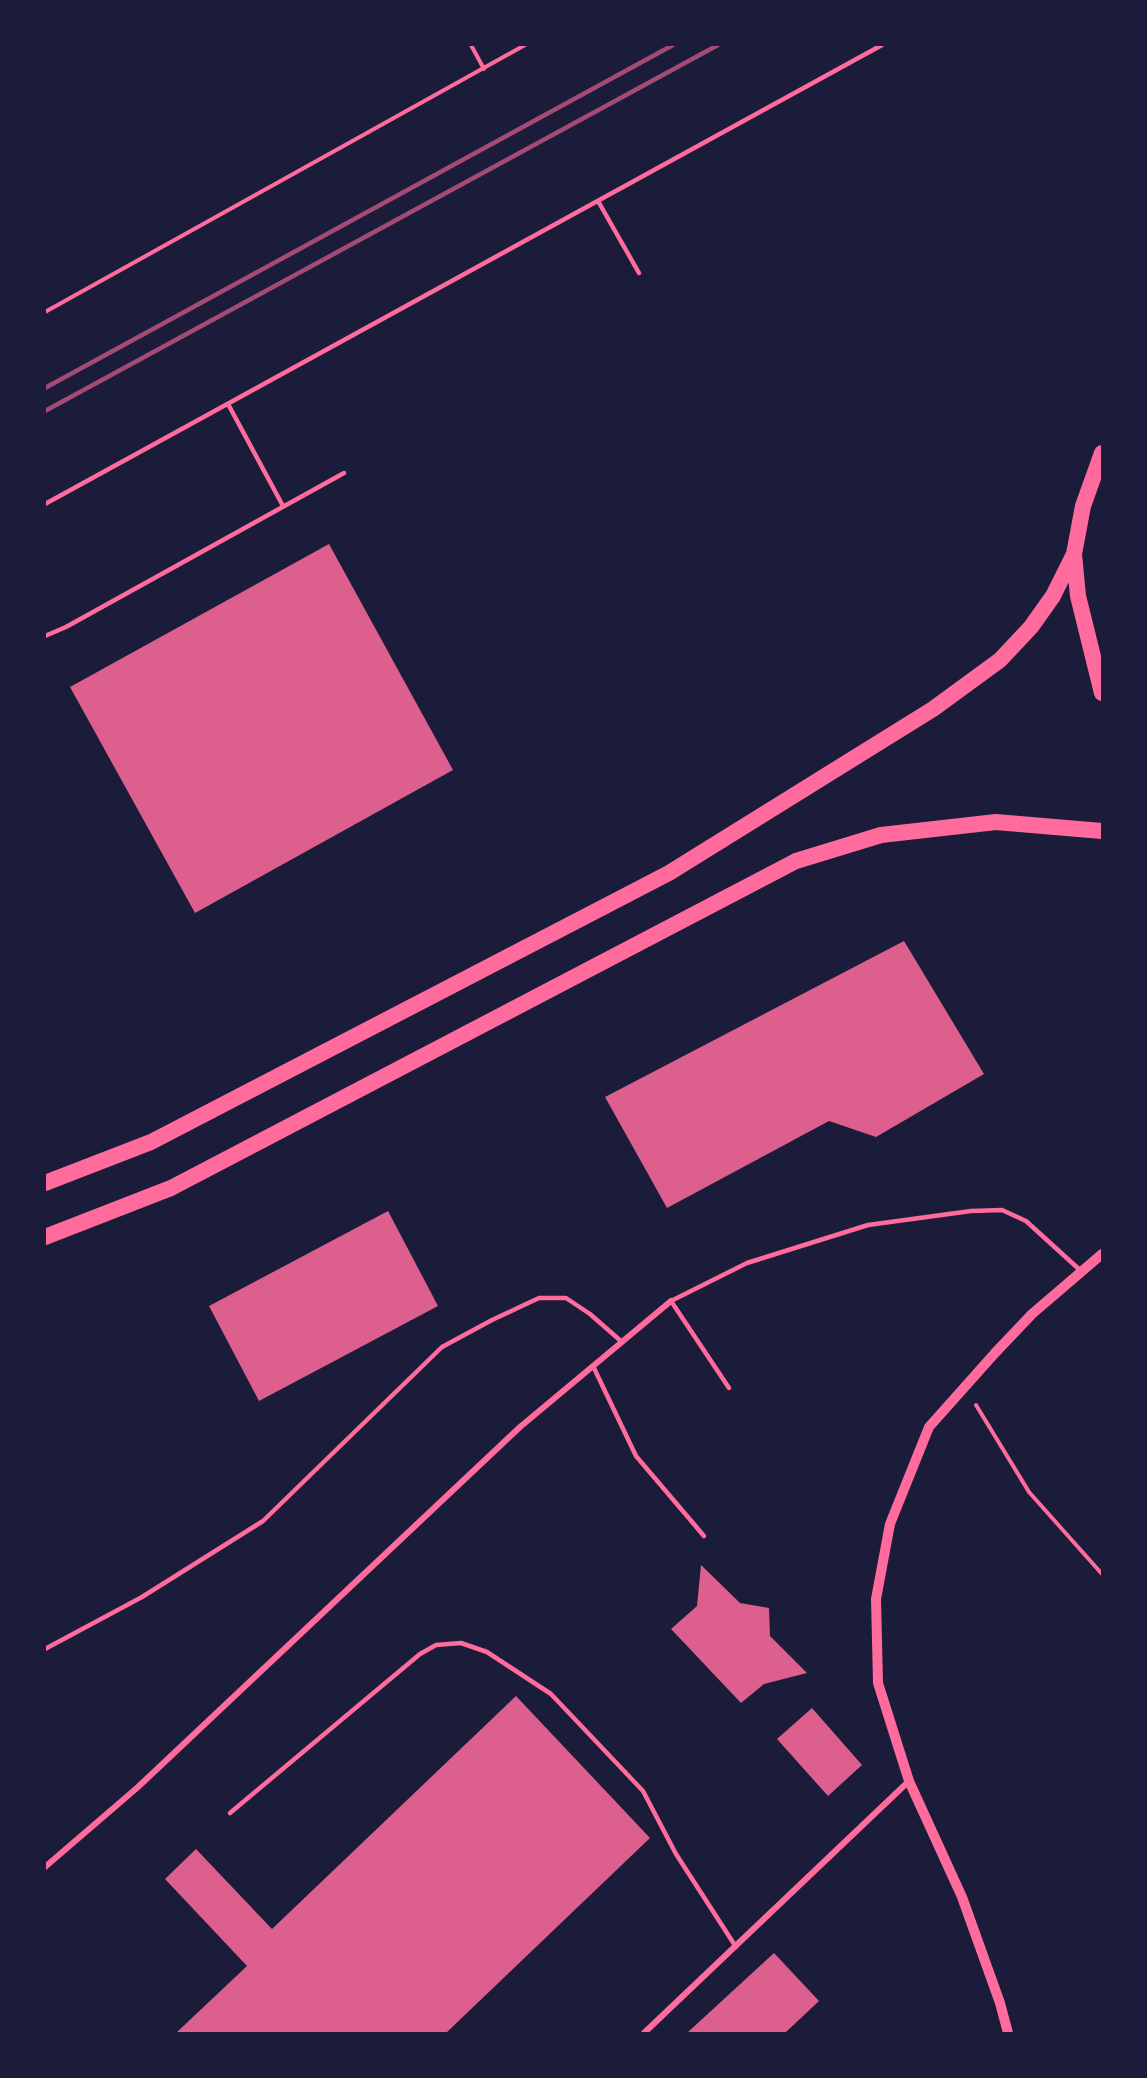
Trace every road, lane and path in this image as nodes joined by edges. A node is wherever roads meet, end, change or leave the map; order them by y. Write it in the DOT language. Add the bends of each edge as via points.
graph roads {
  1 [pos="471,45"];
  2 [pos="525,45"];
  3 [pos="882,45"];
  4 [pos="484,69"];
  5 [pos="598,201"];
  6 [pos="639,273"];
  7 [pos="45,312"];
  8 [pos="228,404"];
  9 [pos="1102,453"];
  10 [pos="344,473"];
  11 [pos="45,504"];
  12 [pos="283,506"];
  13 [pos="1074,554"];
  14 [pos="45,636"];
  15 [pos="1102,693"];
  16 [pos="1102,831"];
  17 [pos="45,1183"];
  18 [pos="45,1237"];
  19 [pos="1102,1254"];
  20 [pos="1081,1271"];
  21 [pos="671,1301"];
  22 [pos="622,1342"];
  23 [pos="593,1366"];
  24 [pos="965,1387"];
  25 [pos="729,1388"];
  26 [pos="704,1536"];
  27 [pos="1102,1574"];
  28 [pos="45,1649"];
  29 [pos="909,1781"];
  30 [pos="230,1813"];
  31 [pos="45,1867"];
  32 [pos="736,1947"];
  33 [pos="644,2033"];
  34 [pos="1008,2033"];
  1 -- 4 [label="path"];
  2 -- 4 [label="path"];
  3 -- 5 [label="lane"];
  4 -- 7 [label="path"];
  5 -- 6 [label="lane"];
  5 -- 8 [label="lane"];
  8 -- 11 [label="lane"];
  8 -- 12 [label="lane"];
  9 -- 13 [label="highway" via="1083,506"];
  10 -- 12 [label="lane"];
  12 -- 14 [label="lane"];
  13 -- 15 [label="highway" via="1078,596"];
  13 -- 17 [label="highway" via="1053,596 1000,660 933,709 678,867 151,1142"];
  16 -- 18 [label="highway" via="996,822 881,835 796,861 171,1188"];
  19 -- 20 [label="street"];
  20 -- 21 [label="lane" via="1026,1221 1002,1210 971,1211 857,1228 747,1263"];
  20 -- 24 [label="street" via="1032,1314"];
  21 -- 22 [label="street"];
  21 -- 25 [label="lane"];
  22 -- 23 [label="street"];
  22 -- 28 [label="lane" via="566,1298 539,1298 492,1320 442,1347 263,1521 142,1597"];
  23 -- 26 [label="lane" via="636,1456"];
  23 -- 31 [label="street" via="520,1427 138,1787"];
  24 -- 27 [label="path" via="1029,1491"];
  24 -- 29 [label="street" via="929,1427 890,1524 876,1599 878,1683"];
  29 -- 32 [label="street"];
  29 -- 34 [label="street" via="963,1897"];
  30 -- 32 [label="lane" via="420,1654 436,1645 461,1644 487,1652 551,1695 643,1791 676,1854"];
  32 -- 33 [label="street"];
}
